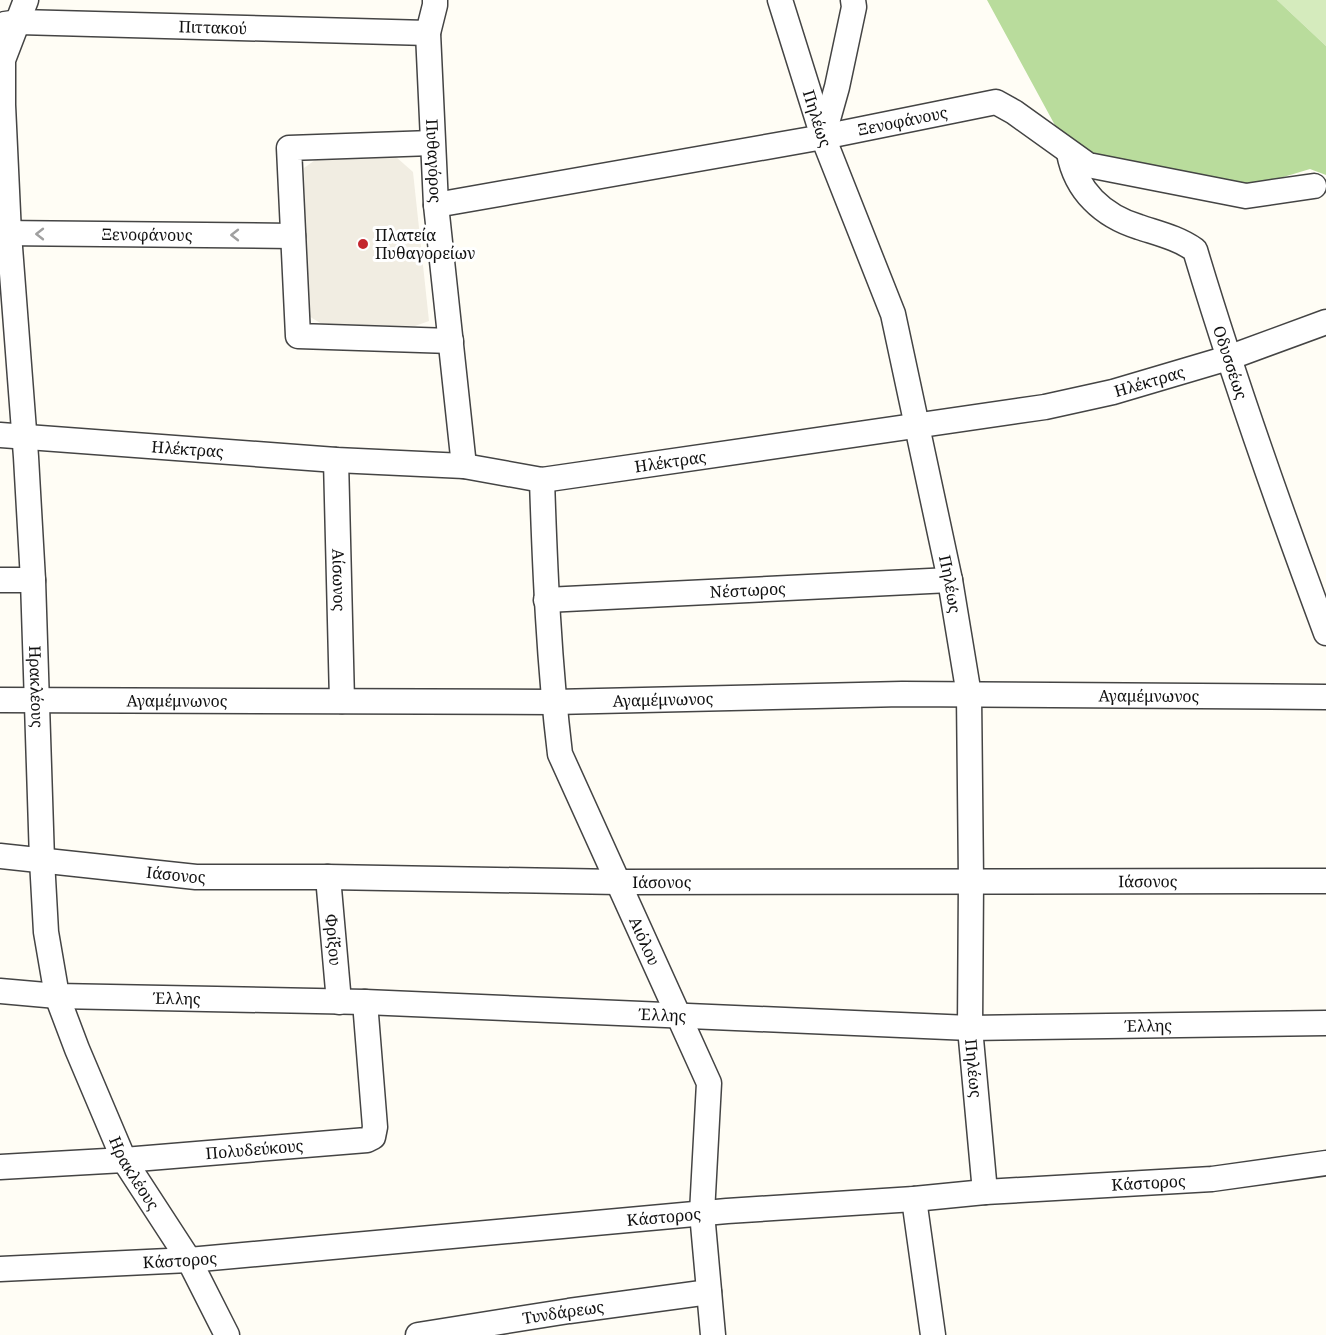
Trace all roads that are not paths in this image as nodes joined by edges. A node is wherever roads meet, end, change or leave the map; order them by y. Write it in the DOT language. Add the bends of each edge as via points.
graph roads {
  1 [pos="435,0"];
  2 [pos="780,0"];
  3 [pos="853,0"];
  4 [pos="15,16"];
  5 [pos="428,33"];
  6 [pos="823,137"];
  7 [pos="432,142"];
  8 [pos="1069,153"];
  9 [pos="1314,186"];
  10 [pos="435,205"];
  11 [pos="5,233"];
  12 [pos="293,236"];
  13 [pos="1326,322"];
  14 [pos="451,341"];
  15 [pos="1228,358"];
  16 [pos="916,425"];
  17 [pos="0,435"];
  18 [pos="25,436"];
  19 [pos="336,460"];
  20 [pos="464,466"];
  21 [pos="542,480"];
  22 [pos="0,580"];
  23 [pos="33,580"];
  24 [pos="950,580"];
  25 [pos="546,600"];
  26 [pos="1326,633"];
  27 [pos="969,695"];
  28 [pos="1326,697"];
  29 [pos="36,699"];
  30 [pos="0,700"];
  31 [pos="342,701"];
  32 [pos="554,702"];
  33 [pos="0,856"];
  34 [pos="42,860"];
  35 [pos="328,877"];
  36 [pos="971,880"];
  37 [pos="1326,881"];
  38 [pos="619,882"];
  39 [pos="0,991"];
  40 [pos="57,996"];
  41 [pos="339,1002"];
  42 [pos="365,1002"];
  43 [pos="680,1016"];
  44 [pos="1326,1023"];
  45 [pos="970,1028"];
  46 [pos="124,1160"];
  47 [pos="1326,1163"];
  48 [pos="0,1167"];
  49 [pos="986,1192"];
  50 [pos="914,1199"];
  51 [pos="702,1213"];
  52 [pos="189,1260"];
  53 [pos="0,1269"];
  54 [pos="710,1292"];
  55 [pos="227,1335"];
  56 [pos="418,1335"];
  57 [pos="713,1335"];
  58 [pos="933,1335"];
  1 -- 5 [label="street, Πυθαγόρος"];
  2 -- 6 [label="street, Πηλέως"];
  3 -- 6 [label="street"];
  4 -- 5 [label="street, Πιττακού"];
  4 -- 11 [label="street, Ηρακλέους" via="3,60"];
  5 -- 7 [label="street, Πυθαγόρος"];
  6 -- 8 [label="street, Ξενοφάνους" via="996,102"];
  6 -- 10 [label="street, Ξενοφάνους"];
  6 -- 16 [label="street, Πηλέως" via="893,314"];
  7 -- 10 [label="street, Πυθαγόρος"];
  7 -- 12 [label="street" via="289,148"];
  8 -- 9 [label="street, Ξενοφάνους" via="1088,165 1246,196"];
  8 -- 15 [label="street, Οδυσσέως" via="1072,170 1084,190 1107,213 1182,240 1196,250"];
  10 -- 14 [label="street, Πυθαγόρος"];
  12 -- 11 [label="street, Ξενοφάνους, one-way"];
  11 -- 18 [label="street, Ηρακλέους"];
  12 -- 14 [label="street" via="298,336"];
  13 -- 15 [label="street, Ηλέκτρας"];
  14 -- 20 [label="street, Πυθαγόρος"];
  15 -- 16 [label="street, Ηλέκτρας" via="1113,393"];
  15 -- 26 [label="street, Οδυσσέως"];
  16 -- 21 [label="street, Ηλέκτρας"];
  16 -- 24 [label="street, Πηλέως"];
  17 -- 18 [label="street, Ηλέκτρας"];
  18 -- 19 [label="street, Ηλέκτρας"];
  18 -- 23 [label="street, Ηρακλέους"];
  19 -- 20 [label="street, Ηλέκτρας"];
  19 -- 31 [label="street, Αίσωνος"];
  20 -- 21 [label="street, Ηλέκτρας"];
  21 -- 25 [label="street, Αιόλου"];
  22 -- 23 [label="street"];
  23 -- 29 [label="street, Ηρακλέους"];
  24 -- 25 [label="street, Νέστωρος"];
  24 -- 27 [label="street, Πηλέως"];
  25 -- 32 [label="street, Αιόλου"];
  27 -- 28 [label="street, Αγαμέμνωνος"];
  27 -- 32 [label="street, Αγαμέμνωνος"];
  27 -- 36 [label="street, Πηλέως"];
  29 -- 30 [label="street, Αγαμέμνωνος"];
  29 -- 31 [label="street, Αγαμέμνωνος"];
  29 -- 34 [label="street, Ηρακλέους"];
  31 -- 32 [label="street, Αγαμέμνωνος"];
  32 -- 38 [label="street, Αιόλου" via="560,754"];
  33 -- 34 [label="street, Ιάσονος"];
  34 -- 35 [label="street, Ιάσονος" via="196,877"];
  34 -- 40 [label="street, Ηρακλέους" via="46,932"];
  35 -- 38 [label="street, Ιάσονος"];
  35 -- 41 [label="street, Φρίξου"];
  36 -- 37 [label="street, Ιάσονος"];
  36 -- 38 [label="street, Ιάσονος"];
  36 -- 45 [label="street, Πηλέως"];
  38 -- 43 [label="street, Αιόλου"];
  39 -- 40 [label="street, Έλλης"];
  40 -- 41 [label="street, Έλλης"];
  40 -- 46 [label="street, Ηρακλέους"];
  41 -- 42 [label="street, Έλλης"];
  42 -- 43 [label="street, Έλλης"];
  42 -- 46 [label="street, Πολυδεύκους" via="373,1137"];
  43 -- 45 [label="street, Έλλης"];
  43 -- 51 [label="street, Αιόλου" via="709,1083"];
  44 -- 45 [label="street, Έλλης"];
  45 -- 49 [label="street, Πηλέως"];
  46 -- 48 [label="street, Πολυδεύκους"];
  46 -- 52 [label="street, Ηρακλέους"];
  47 -- 49 [label="street, Κάστορος" via="1212,1179"];
  49 -- 50 [label="street, Κάστορος"];
  50 -- 51 [label="street, Κάστορος"];
  50 -- 58 [label="street"];
  51 -- 52 [label="street, Κάστορος"];
  51 -- 54 [label="street, Αιόλου"];
  52 -- 53 [label="street, Κάστορος"];
  52 -- 55 [label="street, Ηρακλέους"];
  54 -- 56 [label="street, Τυνδάρεως"];
  54 -- 57 [label="street, Αιόλου"];
}
